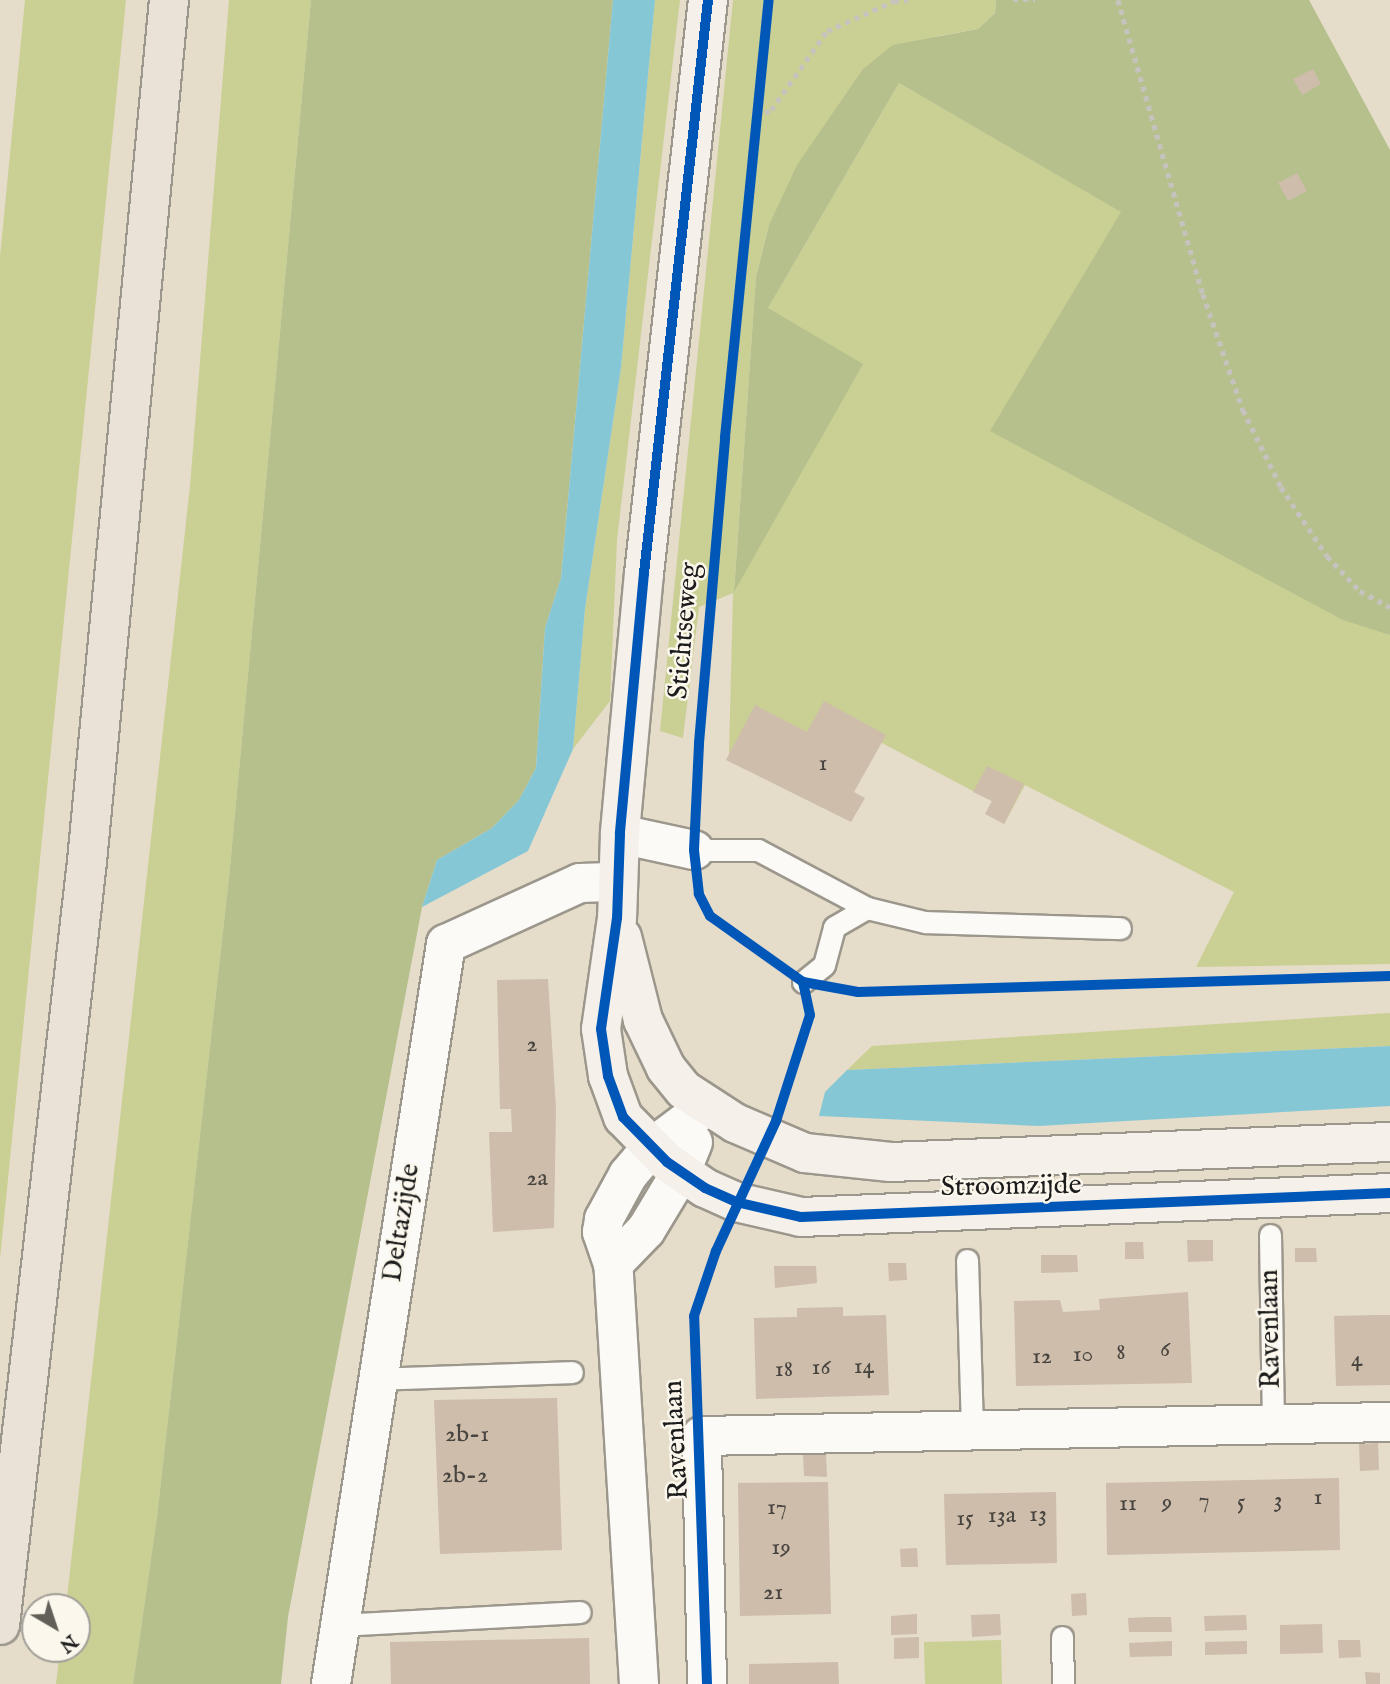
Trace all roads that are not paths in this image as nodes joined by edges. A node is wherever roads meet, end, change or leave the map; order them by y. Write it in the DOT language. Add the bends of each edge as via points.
graph roads {
  1 [pos="169,0"];
  2 [pos="708,0"];
  3 [pos="620,834"];
  4 [pos="694,850"];
  5 [pos="617,900"];
  6 [pos="867,908"];
  7 [pos="1120,928"];
  8 [pos="803,982"];
  9 [pos="707,1106"];
  10 [pos="1390,1142"];
  11 [pos="651,1148"];
  12 [pos="681,1172"];
  13 [pos="1390,1193"];
  14 [pos="1270,1235"];
  15 [pos="967,1260"];
  16 [pos="613,1264"];
  17 [pos="572,1372"];
  18 [pos="376,1379"];
  19 [pos="1390,1422"];
  20 [pos="1273,1423"];
  21 [pos="972,1431"];
  22 [pos="579,1612"];
  23 [pos="0,1625"];
  24 [pos="340,1625"];
  25 [pos="1062,1637"];
  26 [pos="331,1684"];
  27 [pos="639,1684"];
  28 [pos="707,1684"];
  29 [pos="1063,1684"];
  1 -- 23 [label="highway" via="87,860"];
  2 -- 3 [label="street, Stichtseweg" via="644,573"];
  3 -- 4 [label="street"];
  3 -- 5 [label="street, Stichtseweg"];
  4 -- 6 [label="lane" via="758,850"];
  5 -- 9 [label="street, Stichtseweg" via="643,1020 666,1068"];
  5 -- 11 [label="street, Stichtseweg" via="601,1030 608,1076 623,1117"];
  5 -- 18 [label="street, Deltazijde" via="580,883 446,944"];
  6 -- 7 [label="lane" via="925,922"];
  6 -- 8 [label="lane" via="834,927 824,965"];
  9 -- 10 [label="street, Stroomzijde" via="768,1139 842,1160"];
  9 -- 11 [label="street"];
  9 -- 12 [label="street"];
  11 -- 12 [label="street, Stroomzijde"];
  11 -- 16 [label="street" via="628,1175 604,1219 602,1232"];
  12 -- 13 [label="street, Stroomzijde" via="736,1202 801,1217"];
  12 -- 16 [label="street" via="646,1230"];
  14 -- 20 [label="lane, Ravenlaan"];
  15 -- 21 [label="lane"];
  16 -- 27 [label="street"];
  17 -- 18 [label="lane"];
  18 -- 24 [label="street, Deltazijde"];
  19 -- 20 [label="street, Ravenlaan"];
  20 -- 21 [label="street, Ravenlaan"];
  21 -- 28 [label="street, Ravenlaan" via="702,1436"];
  22 -- 24 [label="lane"];
  24 -- 26 [label="street, Deltazijde"];
  25 -- 29 [label="lane"];
}
